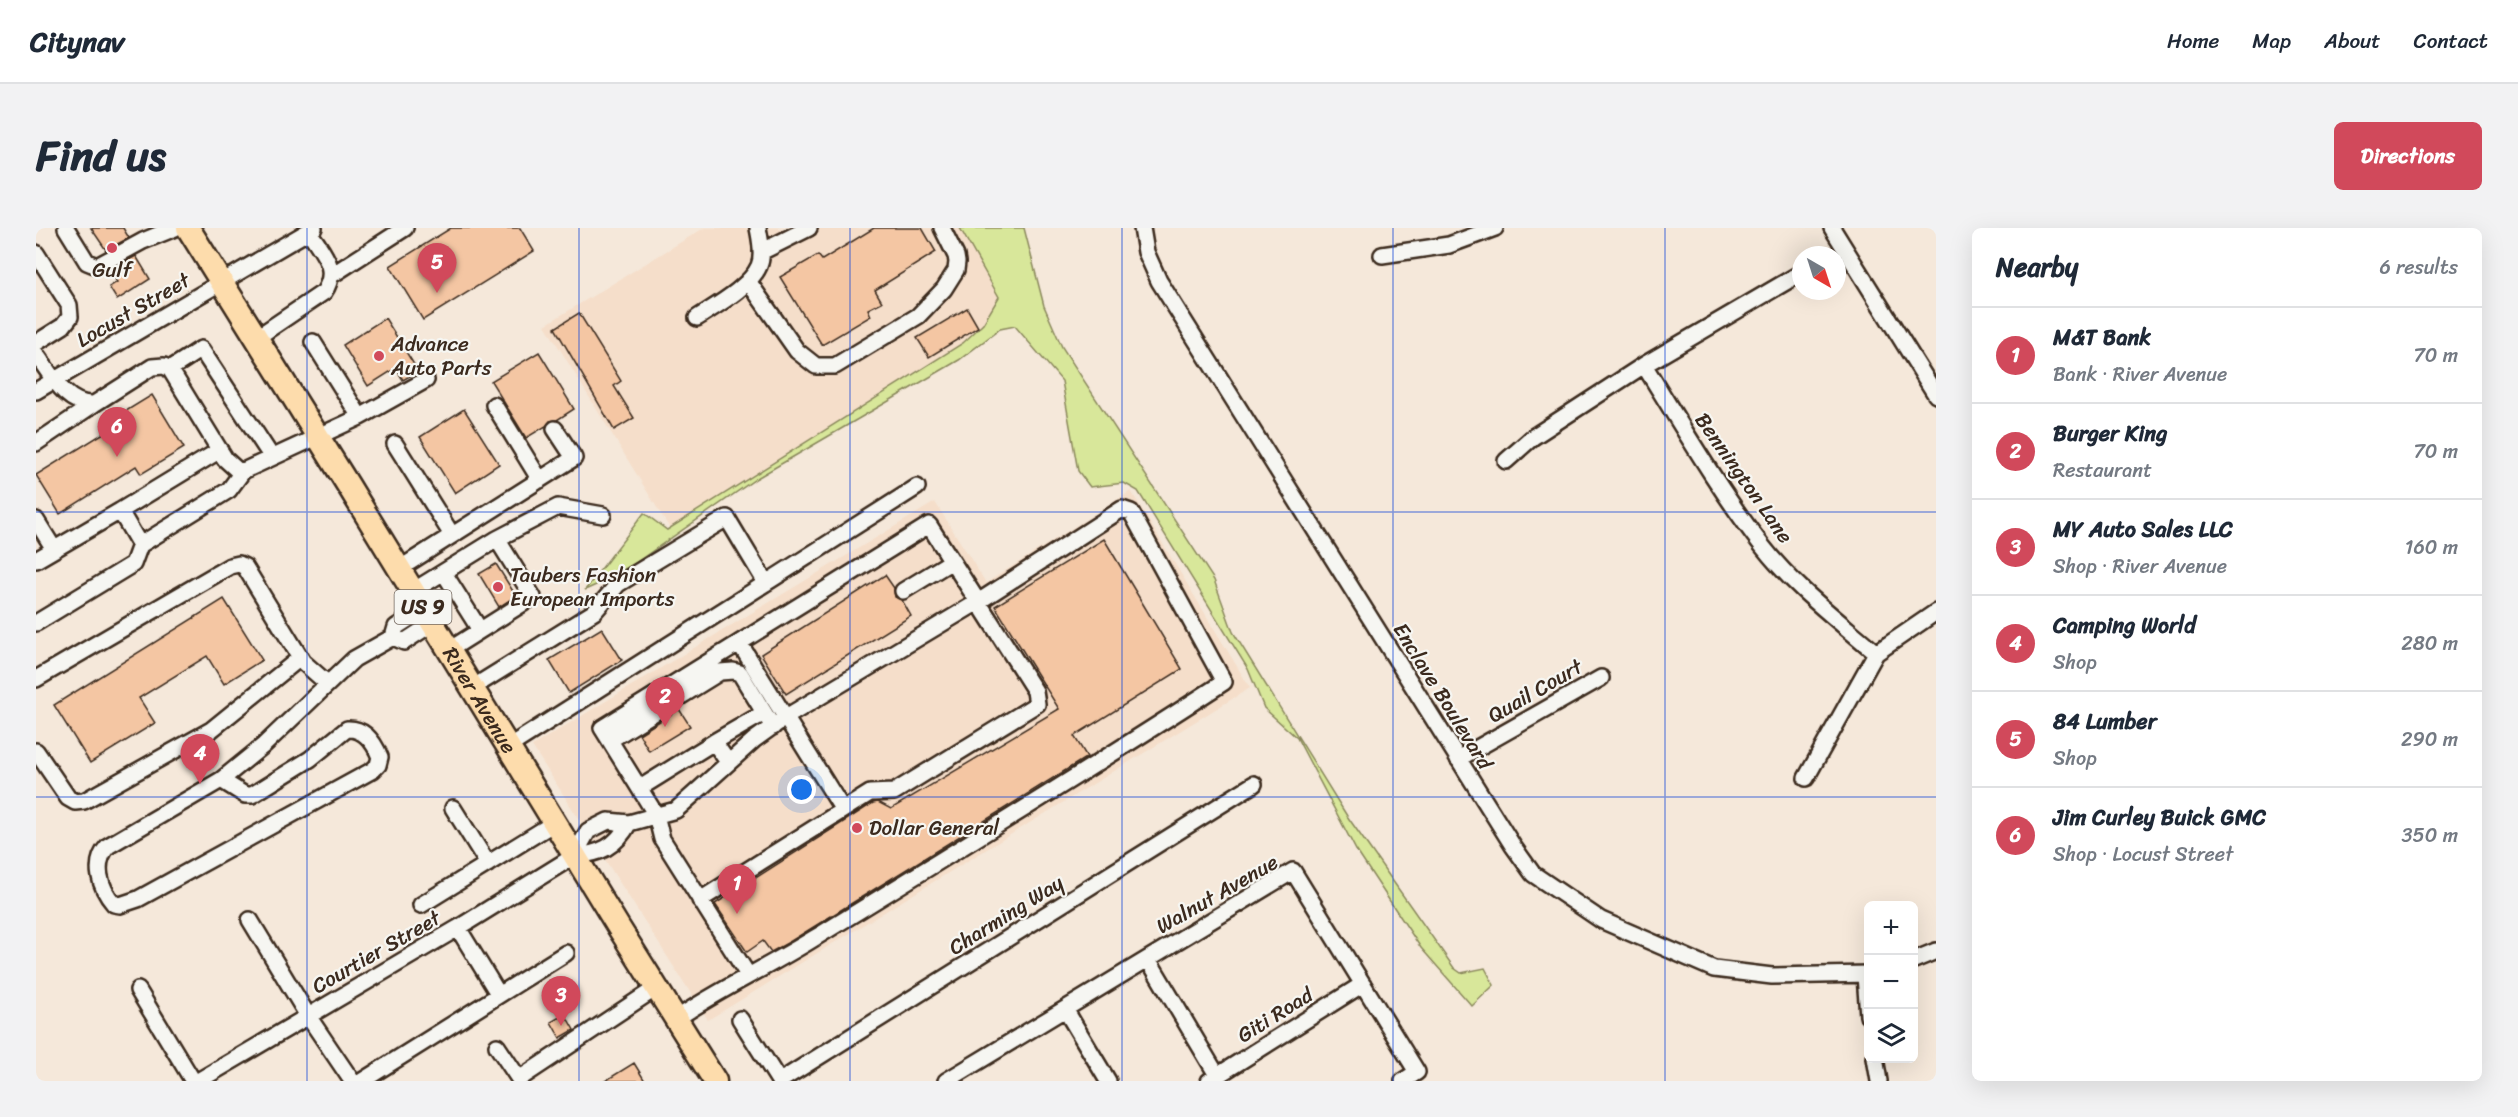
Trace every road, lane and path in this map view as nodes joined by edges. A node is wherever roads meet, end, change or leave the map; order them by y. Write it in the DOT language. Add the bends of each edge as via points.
graph roads {
  1 [pos="66,228"];
  2 [pos="175,228"];
  3 [pos="188,228"];
  4 [pos="405,228"];
  5 [pos="758,228"];
  6 [pos="809,228"];
  7 [pos="942,228"];
  8 [pos="1142,228"];
  9 [pos="1495,228"];
  10 [pos="1832,228"];
  11 [pos="311,230"];
  12 [pos="139,234"];
  13 [pos="1837,246"];
  14 [pos="761,252"];
  15 [pos="36,253"];
  16 [pos="1382,255"];
  17 [pos="1846,263"];
  18 [pos="332,275"];
  19 [pos="1792,278"];
  20 [pos="748,281"];
  21 [pos="221,283"];
  22 [pos="697,318"];
  23 [pos="256,338"];
  24 [pos="313,342"];
  25 [pos="36,343"];
  26 [pos="36,354"];
  27 [pos="1644,365"];
  28 [pos="170,369"];
  29 [pos="54,380"];
  30 [pos="426,380"];
  31 [pos="36,391"];
  32 [pos="1936,394"];
  33 [pos="94,404"];
  34 [pos="494,405"];
  35 [pos="360,417"];
  36 [pos="555,429"];
  37 [pos="317,436"];
  38 [pos="36,443"];
  39 [pos="395,444"];
  40 [pos="220,450"];
  41 [pos="271,456"];
  42 [pos="1506,461"];
  43 [pos="243,471"];
  44 [pos="540,480"];
  45 [pos="917,487"];
  46 [pos="120,511"];
  47 [pos="603,515"];
  48 [pos="36,520"];
  49 [pos="452,535"];
  50 [pos="497,539"];
  51 [pos="140,544"];
  52 [pos="54,549"];
  53 [pos="36,560"];
  54 [pos="952,561"];
  55 [pos="399,568"];
  56 [pos="444,573"];
  57 [pos="766,583"];
  58 [pos="903,591"];
  59 [pos="978,602"];
  60 [pos="423,608"];
  61 [pos="1936,612"];
  62 [pos="36,623"];
  63 [pos="480,630"];
  64 [pos="740,644"];
  65 [pos="449,650"];
  66 [pos="1876,653"];
  67 [pos="300,658"];
  68 [pos="1601,678"];
  69 [pos="36,679"];
  70 [pos="328,684"];
  71 [pos="472,688"];
  72 [pos="764,713"];
  73 [pos="786,717"];
  74 [pos="773,727"];
  75 [pos="610,740"];
  76 [pos="714,742"];
  77 [pos="508,747"];
  78 [pos="36,751"];
  79 [pos="1458,759"];
  80 [pos="728,762"];
  81 [pos="1806,778"];
  82 [pos="221,780"];
  83 [pos="1254,784"];
  84 [pos="640,788"];
  85 [pos="453,808"];
  86 [pos="843,810"];
  87 [pos="656,815"];
  88 [pos="554,823"];
  89 [pos="629,823"];
  90 [pos="574,856"];
  91 [pos="488,864"];
  92 [pos="700,900"];
  93 [pos="422,905"];
  94 [pos="250,920"];
  95 [pos="458,928"];
  96 [pos="1936,951"];
  97 [pos="566,953"];
  98 [pos="1918,958"];
  99 [pos="1148,959"];
  100 [pos="747,975"];
  101 [pos="1864,975"];
  102 [pos="1363,984"];
  103 [pos="656,988"];
  104 [pos="138,990"];
  105 [pos="499,995"];
  106 [pos="1065,1009"];
  107 [pos="308,1016"];
  108 [pos="676,1019"];
  109 [pos="740,1019"];
  110 [pos="497,1046"];
  111 [pos="1876,1063"];
  112 [pos="1420,1077"];
  113 [pos="1213,1078"];
  114 [pos="193,1081"];
  115 [pos="198,1081"];
  116 [pos="352,1081"];
  117 [pos="362,1081"];
  118 [pos="715,1081"];
  119 [pos="779,1081"];
  120 [pos="946,1081"];
  121 [pos="1108,1081"];
  122 [pos="1403,1081"];
  123 [pos="1879,1081"];
  1 -- 12 [label="street" via="87,262 97,266"];
  2 -- 12 [label="street"];
  3 -- 21 [label="highway, River Avenue / US 9"];
  4 -- 18 [label="street"];
  5 -- 14 [label="street"];
  6 -- 14 [label="street"];
  7 -- 20 [label="street" via="957,262 944,289 918,316 835,366 816,366 797,351"];
  8 -- 79 [label="street, Enclave Boulevard" via="1146,252 1159,281"];
  9 -- 16 [label="street" via="1449,245"];
  10 -- 13 [label="street"];
  11 -- 18 [label="street"];
  11 -- 21 [label="street, Locust Street"];
  14 -- 20 [label="street" via="759,266"];
  15 -- 25 [label="street" via="69,305 70,317"];
  17 -- 32 [label="street"];
  18 -- 23 [label="street" via="324,291"];
  19 -- 27 [label="street"];
  20 -- 22 [label="street"];
  21 -- 23 [label="highway, River Avenue / US 9"];
  21 -- 29 [label="street, Locust Street"];
  23 -- 37 [label="highway, River Avenue / US 9"];
  24 -- 35 [label="street"];
  26 -- 29 [label="street"];
  27 -- 42 [label="street" via="1533,437"];
  27 -- 66 [label="street, Bennington Lane" via="1764,549 1810,596"];
  28 -- 33 [label="street" via="152,367"];
  28 -- 40 [label="street"];
  28 -- 41 [label="street" via="201,349"];
  29 -- 31 [label="street, Locust Street"];
  29 -- 33 [label="street" via="72,399 84,405"];
  30 -- 35 [label="street"];
  33 -- 38 [label="street"];
  34 -- 44 [label="street"];
  35 -- 37 [label="street"];
  36 -- 44 [label="street" via="574,458"];
  37 -- 41 [label="street"];
  37 -- 55 [label="highway, River Avenue / US 9"];
  39 -- 49 [label="street"];
  40 -- 43 [label="street" via="230,465"];
  40 -- 46 [label="street"];
  41 -- 43 [label="street"];
  43 -- 51 [label="street" via="229,490"];
  44 -- 49 [label="street"];
  45 -- 57 [label="street"];
  46 -- 51 [label="street"];
  46 -- 52 [label="street"];
  47 -- 50 [label="street" via="558,507"];
  48 -- 52 [label="street"];
  49 -- 55 [label="street"];
  50 -- 56 [label="street"];
  50 -- 63 [label="street" via="532,597"];
  51 -- 62 [label="street" via="133,564"];
  52 -- 53 [label="street"];
  54 -- 58 [label="street"];
  54 -- 59 [label="street"];
  54 -- 64 [label="street" via="929,525"];
  55 -- 60 [label="highway, River Avenue / US 9"];
  56 -- 60 [label="street"];
  56 -- 63 [label="street"];
  57 -- 71 [label="street" via="727,518 618,584 594,612"];
  57 -- 77 [label="street"];
  59 -- 73 [label="street"];
  59 -- 86 [label="street" via="1035,692 1036,704 894,792 870,793"];
  59 -- 100 [label="street" via="1122,509 1131,512 1224,682 784,957"];
  60 -- 65 [label="highway, River Avenue / US 9"];
  60 -- 70 [label="street" via="404,642 393,637 354,659"];
  61 -- 66 [label="street"];
  63 -- 65 [label="street"];
  64 -- 73 [label="street"];
  64 -- 75 [label="street" via="602,728"];
  65 -- 71 [label="highway, River Avenue / US 9"];
  66 -- 81 [label="street"];
  67 -- 69 [label="street" via="245,567 239,564"];
  67 -- 70 [label="street"];
  67 -- 78 [label="street" via="212,730 84,801 68,798"];
  68 -- 79 [label="street, Quail Court"];
  70 -- 82 [label="street"];
  71 -- 77 [label="highway, River Avenue / US 9"];
  72 -- 74 [label="street"];
  72 -- 75 [label="street" via="740,673 720,672"];
  72 -- 76 [label="street"];
  73 -- 74 [label="street"];
  73 -- 86 [label="street"];
  74 -- 80 [label="street"];
  75 -- 84 [label="street"];
  76 -- 80 [label="street"];
  76 -- 84 [label="street"];
  77 -- 88 [label="highway, River Avenue / US 9"];
  79 -- 101 [label="street, Enclave Boulevard" via="1533,874 1601,920 1714,969 1772,976"];
  80 -- 87 [label="street" via="676,810"];
  82 -- 82 [label="street" via="102,852 99,874 114,904 138,899 363,776 378,765 380,757 364,733 347,729 310,759 252,795 245,795"];
  83 -- 119 [label="street, Charming Way"];
  84 -- 87 [label="street"];
  85 -- 91 [label="street"];
  86 -- 92 [label="street"];
  87 -- 89 [label="street"];
  87 -- 92 [label="street" via="662,839"];
  88 -- 90 [label="highway, River Avenue / US 9"];
  88 -- 91 [label="street"];
  89 -- 90 [label="street" via="622,836 597,854"];
  89 -- 90 [label="street" via="608,821 588,831"];
  90 -- 95 [label="street, Courtier Street"];
  90 -- 103 [label="highway, River Avenue / US 9"];
  91 -- 93 [label="street"];
  92 -- 100 [label="street"];
  94 -- 107 [label="street"];
  95 -- 105 [label="street"];
  95 -- 107 [label="street, Courtier Street"];
  96 -- 98 [label="street"];
  97 -- 105 [label="street"];
  99 -- 102 [label="street, Walnut Avenue" via="1293,871"];
  99 -- 106 [label="street, Walnut Avenue"];
  99 -- 113 [label="street"];
  100 -- 108 [label="street"];
  102 -- 112 [label="street, Walnut Avenue"];
  102 -- 113 [label="street, Giti Road"];
  103 -- 108 [label="highway, River Avenue / US 9"];
  103 -- 110 [label="street" via="519,1079"];
  104 -- 114 [label="street"];
  105 -- 117 [label="street"];
  106 -- 120 [label="street, Walnut Avenue"];
  106 -- 121 [label="street"];
  107 -- 115 [label="street, Courtier Street"];
  107 -- 116 [label="street"];
  108 -- 118 [label="highway, River Avenue / US 9"];
  109 -- 119 [label="street"];
  111 -- 123 [label="street"];
  112 -- 122 [label="street, Walnut Avenue"];
}
